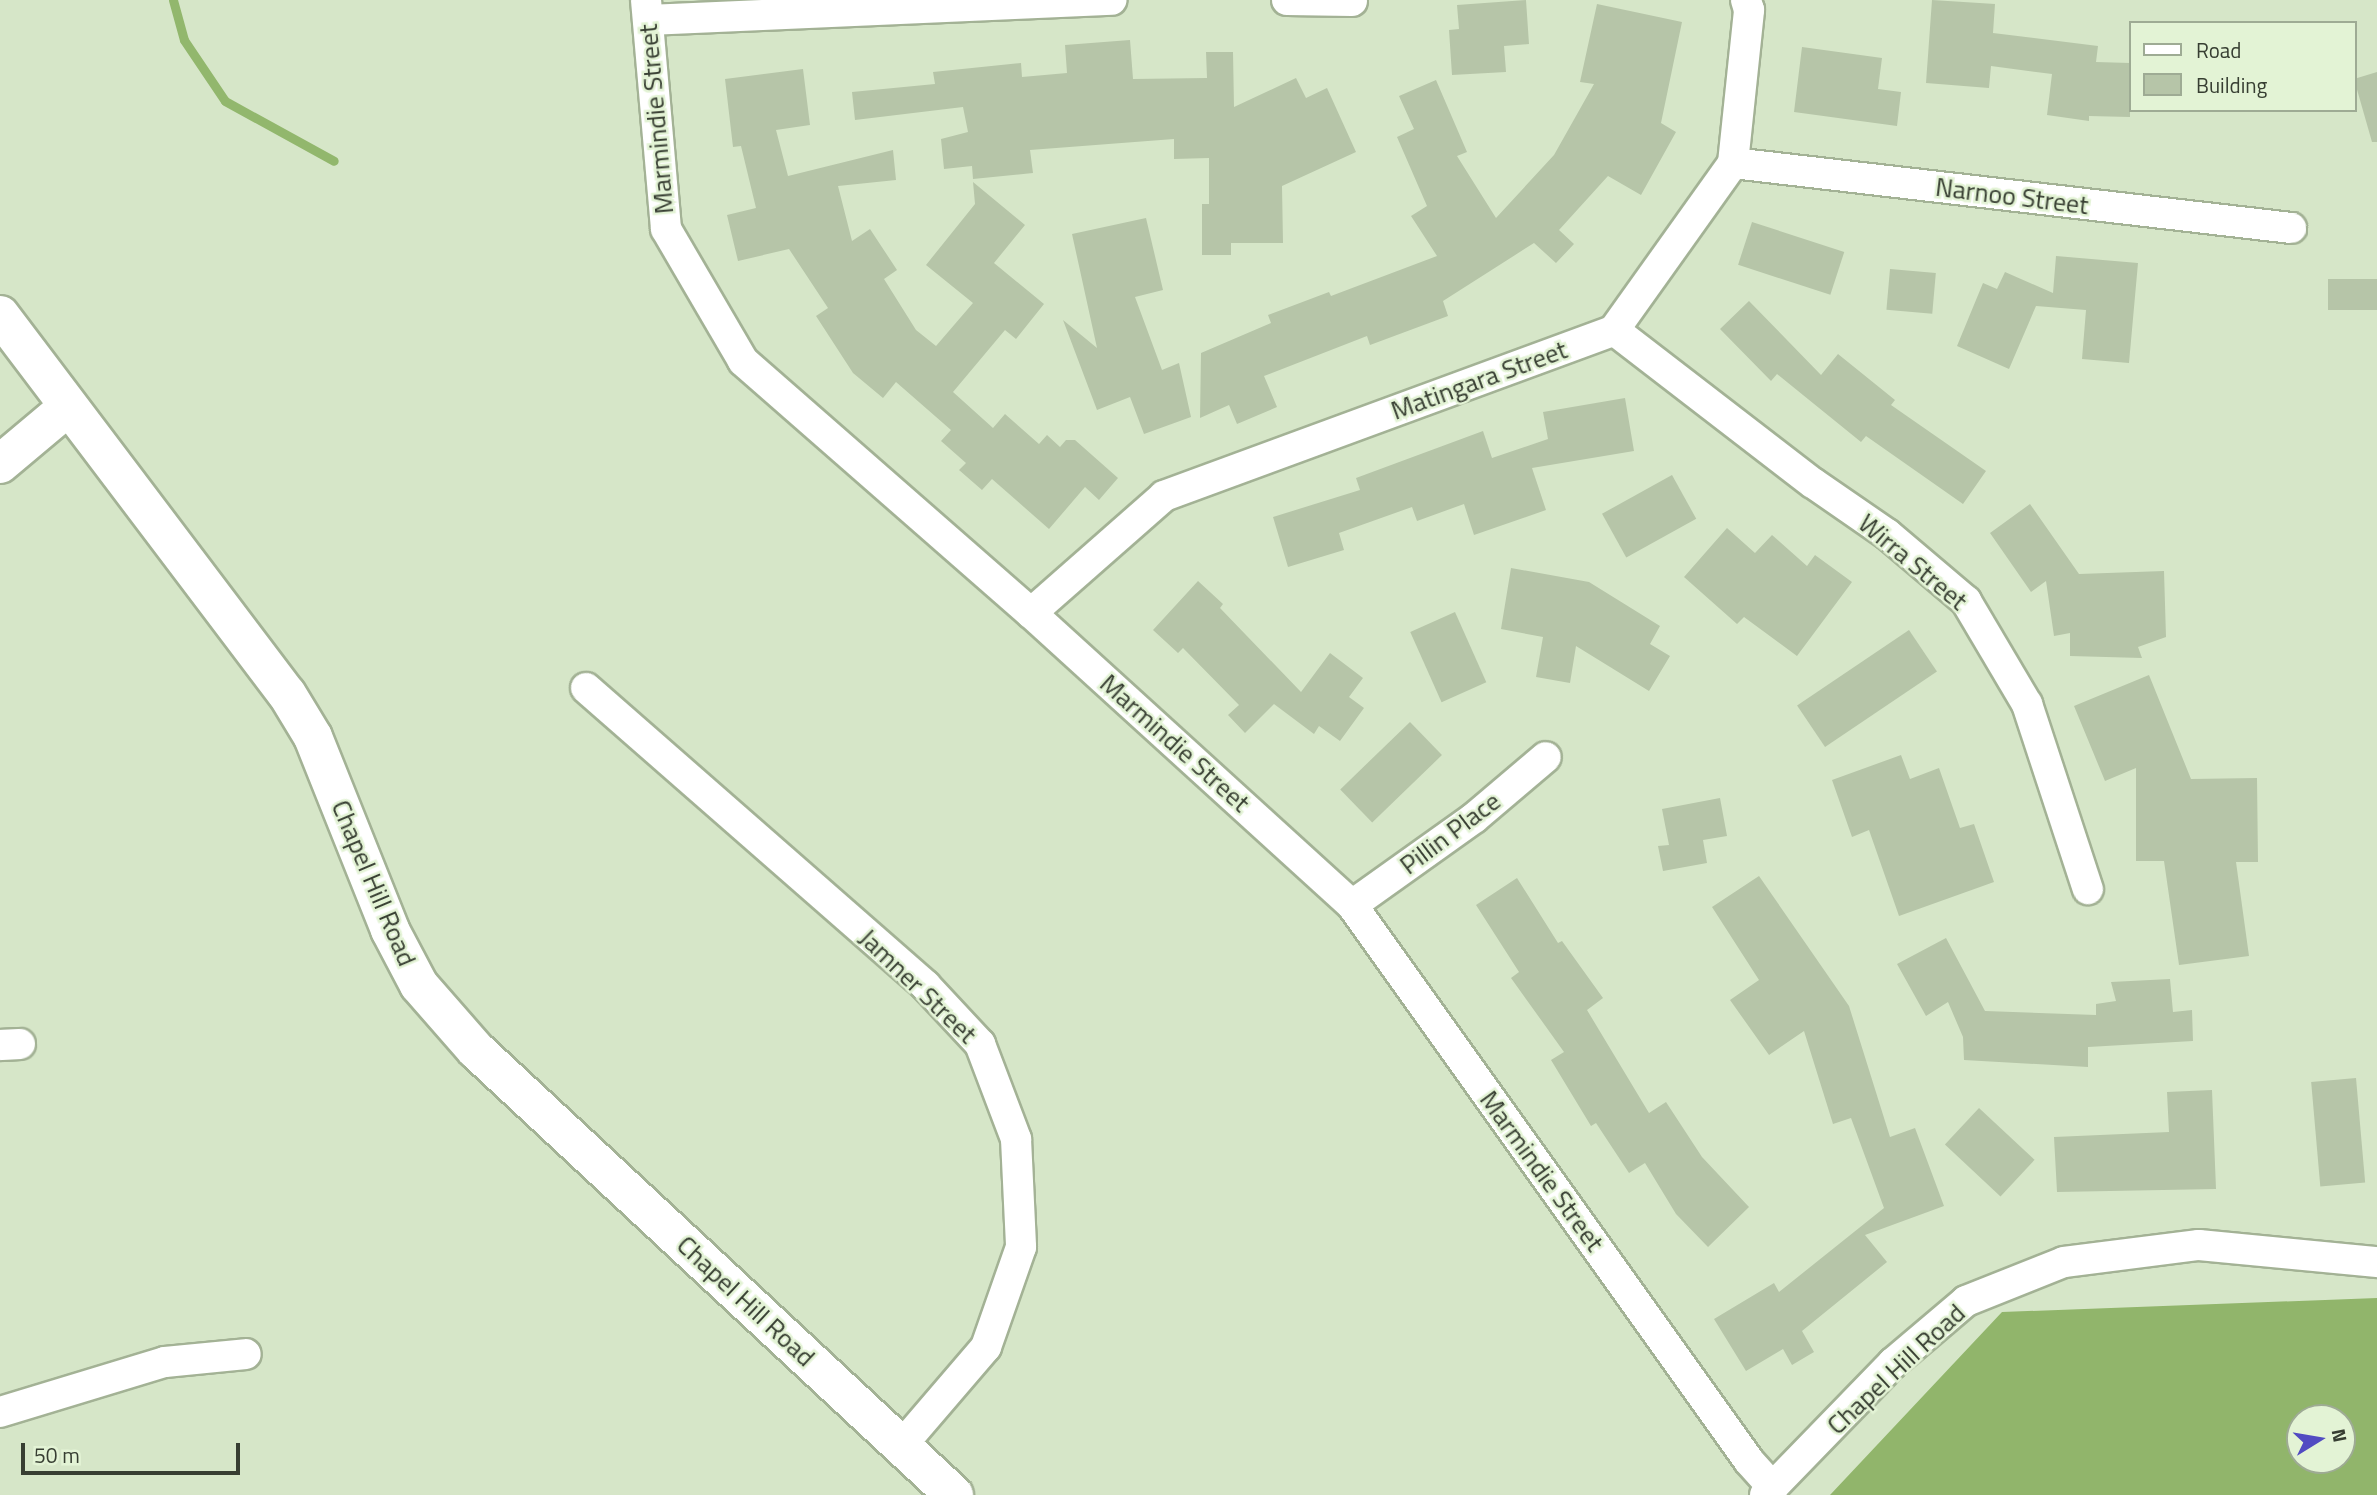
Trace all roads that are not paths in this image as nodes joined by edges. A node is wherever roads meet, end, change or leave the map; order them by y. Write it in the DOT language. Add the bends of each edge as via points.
graph roads {
  1 [pos="1112,0"];
  2 [pos="1287,0"];
  3 [pos="1746,0"];
  4 [pos="1352,1"];
  5 [pos="647,10"];
  6 [pos="1733,163"];
  7 [pos="2291,228"];
  8 [pos="0,316"];
  9 [pos="1614,330"];
  10 [pos="68,407"];
  11 [pos="0,464"];
  12 [pos="1031,612"];
  13 [pos="586,688"];
  14 [pos="1546,757"];
  15 [pos="2088,889"];
  16 [pos="1352,905"];
  17 [pos="2377,1262"];
  18 [pos="246,1354"];
  19 [pos="0,1412"];
  20 [pos="901,1446"];
  21 [pos="1769,1491"];
  22 [pos="954,1495"];
  1 -- 5 [label="street"];
  2 -- 4 [label="street"];
  3 -- 6 [label="street" via="1749,10"];
  5 -- 12 [label="street, Marmindie Street" via="666,229 743,360"];
  6 -- 7 [label="street, Narnoo Street"];
  6 -- 9 [label="street"];
  8 -- 10 [label="main road, Chapel Hill Road"];
  9 -- 12 [label="street, Matingara Street" via="1164,496"];
  9 -- 15 [label="street, Wirra Street" via="1887,534 1966,601 2027,704"];
  10 -- 11 [label="main road"];
  10 -- 20 [label="main road, Chapel Hill Road" via="307,726 390,930 419,985 476,1050"];
  12 -- 16 [label="street, Marmindie Street"];
  13 -- 20 [label="street, Jamner Street" via="925,985 980,1044 1016,1139 1021,1247 986,1347"];
  14 -- 16 [label="street, Pillin Place" via="1474,818"];
  16 -- 21 [label="street, Marmindie Street"];
  17 -- 21 [label="street, Chapel Hill Road" via="2199,1245 2064,1262 1966,1301 1893,1363"];
  18 -- 19 [label="street" via="165,1362"];
  20 -- 22 [label="main road, Chapel Hill Road"];
}
